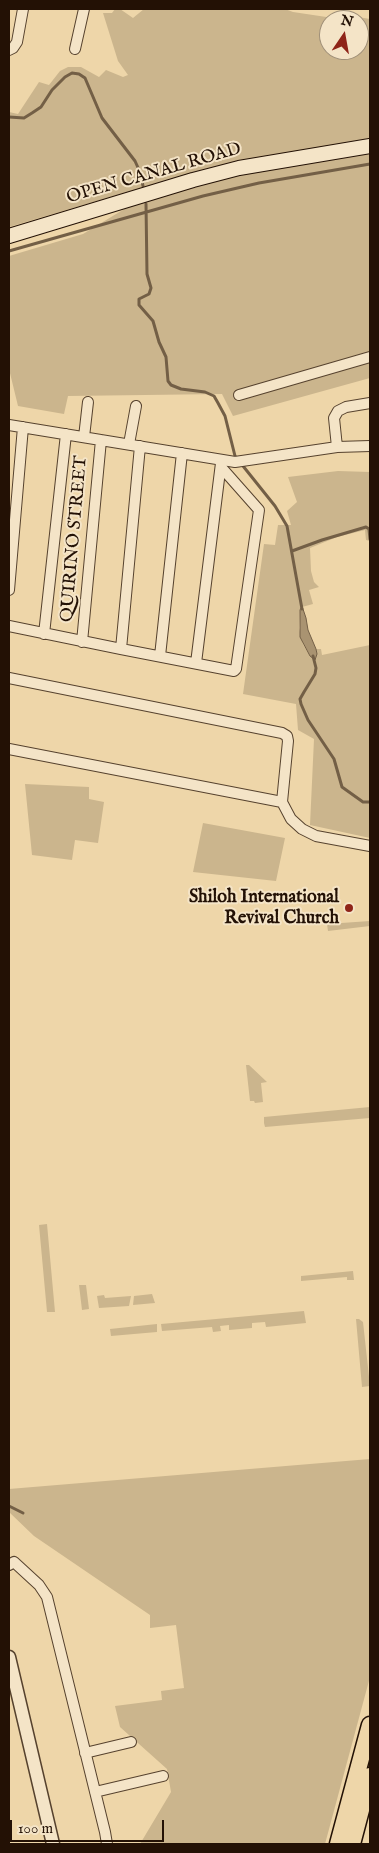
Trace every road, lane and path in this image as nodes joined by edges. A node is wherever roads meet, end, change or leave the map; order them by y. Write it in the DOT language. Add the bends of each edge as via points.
graph roads {
  1 [pos="23,9"];
  2 [pos="84,9"];
  3 [pos="75,49"];
  4 [pos="9,50"];
  5 [pos="370,146"];
  6 [pos="9,236"];
  7 [pos="370,357"];
  8 [pos="239,395"];
  9 [pos="88,402"];
  10 [pos="370,403"];
  11 [pos="136,406"];
  12 [pos="9,425"];
  13 [pos="23,427"];
  14 [pos="66,434"];
  15 [pos="84,437"];
  16 [pos="101,440"];
  17 [pos="134,445"];
  18 [pos="370,446"];
  19 [pos="337,447"];
  20 [pos="182,453"];
  21 [pos="221,463"];
  22 [pos="9,590"];
  23 [pos="9,626"];
  24 [pos="44,634"];
  25 [pos="82,642"];
  26 [pos="121,649"];
  27 [pos="160,656"];
  28 [pos="196,663"];
  29 [pos="9,678"];
  30 [pos="9,749"];
  31 [pos="282,802"];
  32 [pos="370,846"];
  33 [pos="9,1565"];
  34 [pos="9,1657"];
  35 [pos="370,1725"];
  36 [pos="131,1742"];
  37 [pos="85,1753"];
  38 [pos="163,1776"];
  39 [pos="370,1776"];
  40 [pos="95,1792"];
  41 [pos="53,1844"];
  42 [pos="106,1844"];
  43 [pos="338,1844"];
  44 [pos="352,1844"];
  1 -- 4 [label="street" via="17,42"];
  2 -- 3 [label="street"];
  5 -- 6 [label="main road, OPEN CANAL ROAD" via="239,168"];
  7 -- 8 [label="street"];
  9 -- 15 [label="street"];
  10 -- 19 [label="street" via="346,407 336,413"];
  11 -- 17 [label="street"];
  12 -- 13 [label="street"];
  13 -- 14 [label="street"];
  13 -- 22 [label="street"];
  14 -- 15 [label="street"];
  14 -- 24 [label="street"];
  15 -- 16 [label="street"];
  16 -- 17 [label="street"];
  16 -- 25 [label="street, QUIRINO STREET"];
  17 -- 20 [label="street"];
  17 -- 26 [label="street"];
  18 -- 19 [label="street"];
  19 -- 21 [label="street"];
  20 -- 21 [label="street"];
  20 -- 27 [label="street"];
  21 -- 28 [label="street"];
  21 -- 28 [label="street" via="260,510 238,666 234,670"];
  23 -- 24 [label="street"];
  24 -- 25 [label="street"];
  25 -- 26 [label="street"];
  26 -- 27 [label="street"];
  27 -- 28 [label="street"];
  29 -- 31 [label="street" via="287,736"];
  30 -- 31 [label="street"];
  31 -- 32 [label="street" via="291,819 308,833"];
  33 -- 37 [label="street" via="14,1562 47,1597"];
  34 -- 41 [label="street"];
  35 -- 43 [label="highway"];
  36 -- 37 [label="street"];
  37 -- 40 [label="street"];
  38 -- 40 [label="street"];
  39 -- 44 [label="highway"];
  40 -- 42 [label="street"];
}
